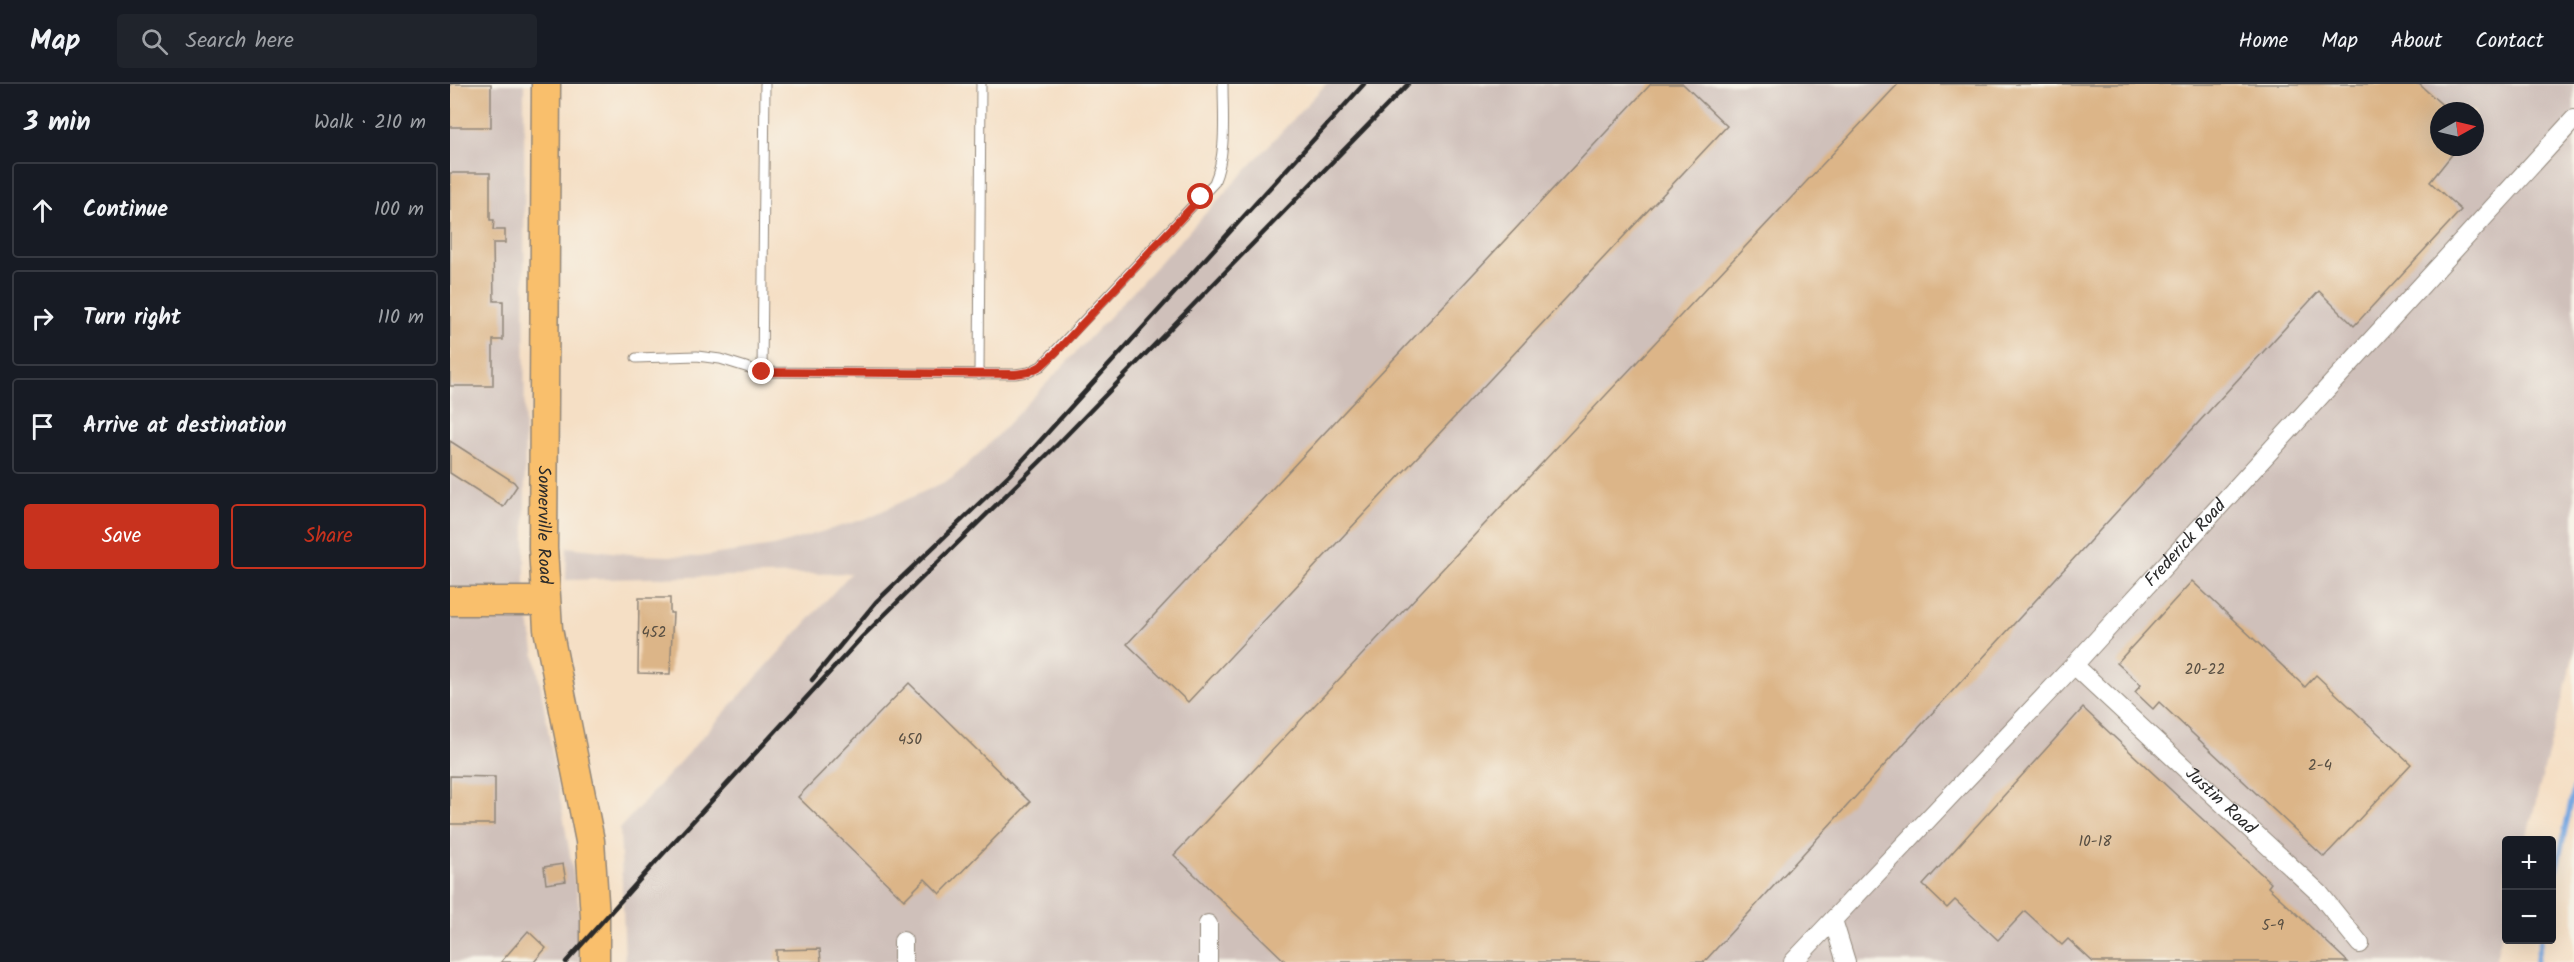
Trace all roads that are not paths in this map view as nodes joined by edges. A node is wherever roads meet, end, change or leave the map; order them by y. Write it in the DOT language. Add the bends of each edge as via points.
graph roads {
  1 [pos="546,84"];
  2 [pos="765,84"];
  3 [pos="981,84"];
  4 [pos="1223,84"];
  5 [pos="2574,119"];
  6 [pos="636,358"];
  7 [pos="762,372"];
  8 [pos="979,374"];
  9 [pos="450,601"];
  10 [pos="545,602"];
  11 [pos="2074,665"];
  12 [pos="1833,920"];
  13 [pos="1208,924"];
  14 [pos="903,941"];
  15 [pos="2360,944"];
  16 [pos="595,962"];
  17 [pos="903,962"];
  18 [pos="1208,962"];
  19 [pos="1794,962"];
  20 [pos="1846,962"];
  1 -- 10 [label="main road, Somerville Road"];
  2 -- 7 [label="lane"];
  3 -- 8 [label="lane"];
  4 -- 8 [label="lane" via="1220,171 1214,183 1041,366 1015,374"];
  5 -- 11 [label="street, Frederick Road"];
  6 -- 7 [label="lane" via="697,356"];
  7 -- 8 [label="lane"];
  9 -- 10 [label="main road"];
  10 -- 16 [label="main road, Somerville Road" via="590,840"];
  11 -- 12 [label="street, Frederick Road"];
  11 -- 15 [label="street, Justin Road" via="2319,893"];
  12 -- 19 [label="street, Frederick Road"];
  12 -- 20 [label="street"];
  13 -- 18 [label="street"];
  14 -- 17 [label="street"];
}
